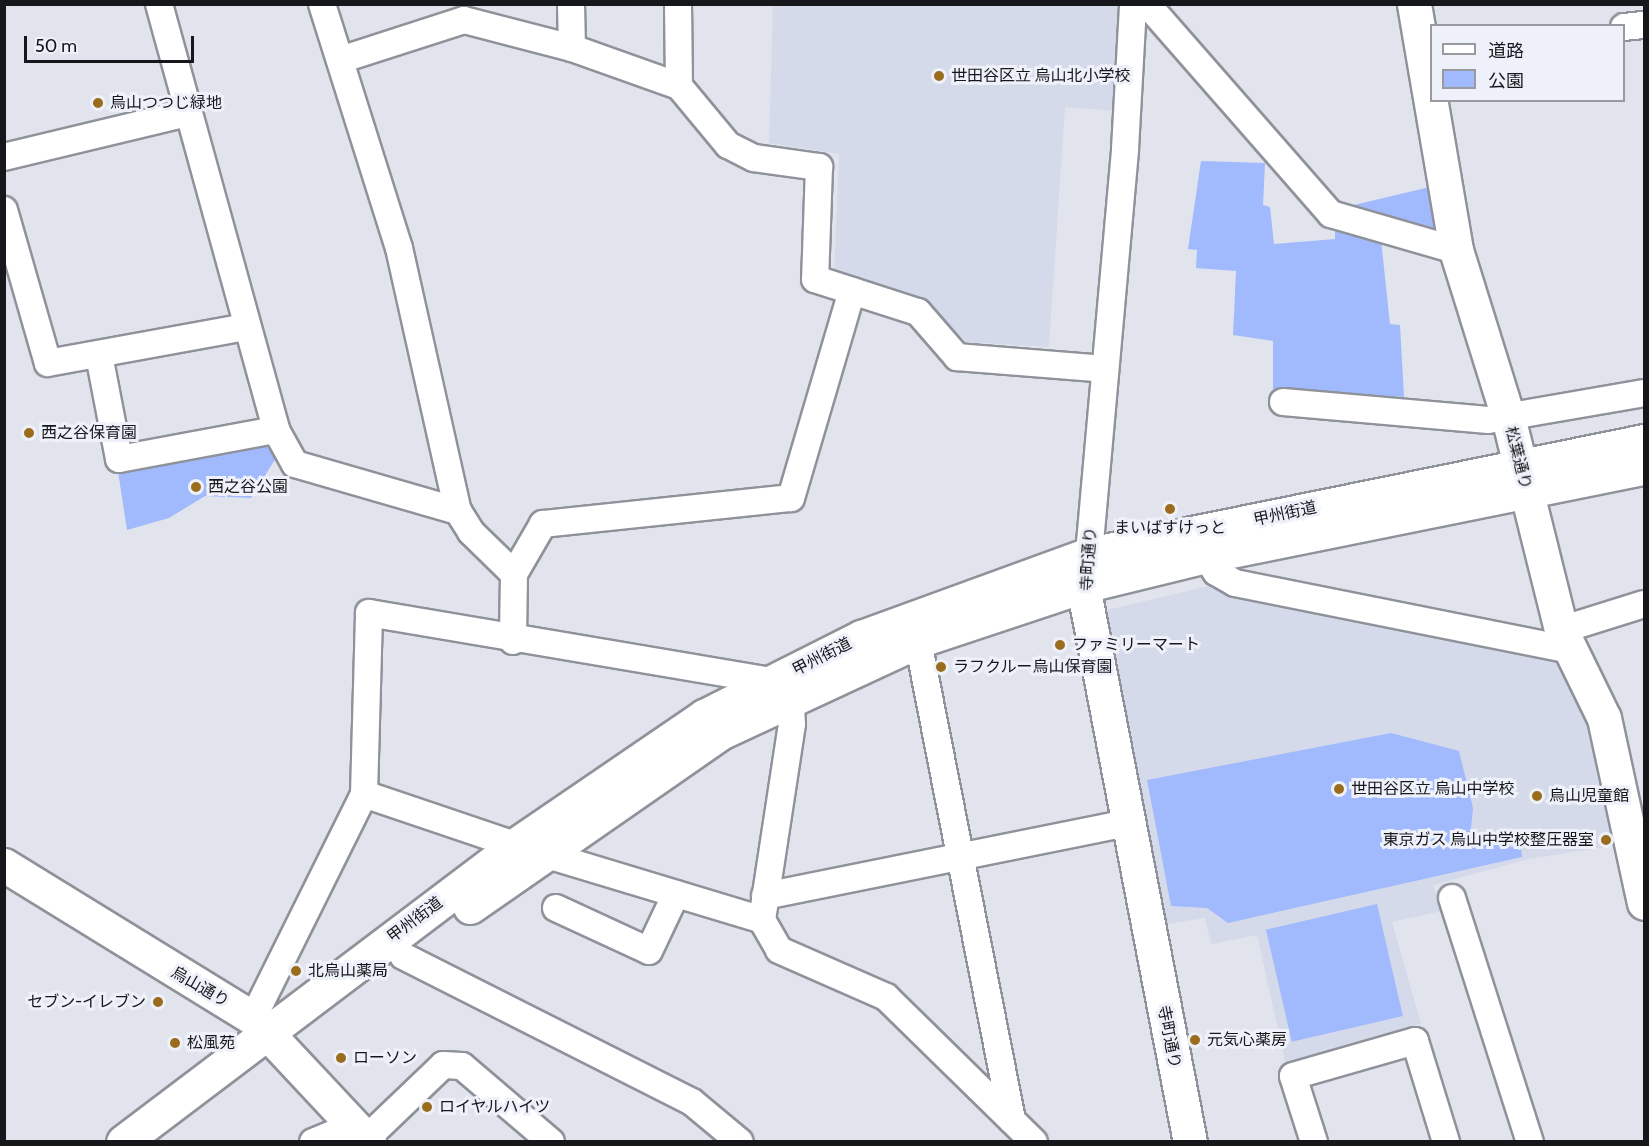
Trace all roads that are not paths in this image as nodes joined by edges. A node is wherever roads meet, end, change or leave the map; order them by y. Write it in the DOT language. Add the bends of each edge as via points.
graph roads {
  1 [pos="159,4"];
  2 [pos="322,4"];
  3 [pos="571,4"];
  4 [pos="678,4"];
  5 [pos="1133,4"];
  6 [pos="1147,4"];
  7 [pos="1414,4"];
  8 [pos="463,12"];
  9 [pos="1644,25"];
  10 [pos="1625,27"];
  11 [pos="1426,38"];
  12 [pos="572,48"];
  13 [pos="340,60"];
  14 [pos="1430,66"];
  15 [pos="679,86"];
  16 [pos="1435,102"];
  17 [pos="187,113"];
  18 [pos="4,157"];
  19 [pos="4,210"];
  20 [pos="1456,250"];
  21 [pos="852,291"];
  22 [pos="247,327"];
  23 [pos="99,355"];
  24 [pos="1105,369"];
  25 [pos="1644,393"];
  26 [pos="1283,402"];
  27 [pos="1508,417"];
  28 [pos="276,430"];
  29 [pos="1644,441"];
  30 [pos="1644,468"];
  31 [pos="1523,477"];
  32 [pos="458,510"];
  33 [pos="1089,554"];
  34 [pos="1206,556"];
  35 [pos="514,574"];
  36 [pos="1083,586"];
  37 [pos="1644,604"];
  38 [pos="1565,640"];
  39 [pos="513,641"];
  40 [pos="918,641"];
  41 [pos="782,691"];
  42 [pos="364,794"];
  43 [pos="1126,823"];
  44 [pos="529,849"];
  45 [pos="962,857"];
  46 [pos="4,865"];
  47 [pos="676,894"];
  48 [pos="1452,897"];
  49 [pos="1644,903"];
  50 [pos="556,908"];
  51 [pos="764,908"];
  52 [pos="403,956"];
  53 [pos="266,1033"];
  54 [pos="1012,1120"];
  55 [pos="363,1135"];
  56 [pos="123,1142"];
  57 [pos="158,1142"];
  58 [pos="313,1142"];
  59 [pos="551,1142"];
  60 [pos="740,1142"];
  61 [pos="1034,1142"];
  62 [pos="1190,1142"];
  63 [pos="1314,1142"];
  64 [pos="1446,1142"];
  65 [pos="1530,1142"];
  1 -- 17 [label="street"];
  2 -- 13 [label="street"];
  3 -- 12 [label="street"];
  4 -- 15 [label="street"];
  5 -- 24 [label="street, 寺町通り"];
  6 -- 20 [label="street" via="1331,214"];
  7 -- 11 [label="main road, 松葉通り"];
  8 -- 12 [label="street"];
  8 -- 13 [label="street"];
  9 -- 10 [label="street"];
  11 -- 14 [label="main road, 松葉通り"];
  12 -- 15 [label="street"];
  13 -- 32 [label="street" via="399,248"];
  15 -- 21 [label="street" via="728,145 754,158 819,167 815,279"];
  16 -- 20 [label="main road, 松葉通り"];
  17 -- 18 [label="street"];
  17 -- 22 [label="street"];
  19 -- 23 [label="street" via="48,363"];
  20 -- 27 [label="main road, 松葉通り"];
  21 -- 24 [label="street" via="918,312 957,357"];
  21 -- 35 [label="street" via="791,498 543,524"];
  22 -- 23 [label="street"];
  22 -- 28 [label="street"];
  23 -- 28 [label="street" via="119,459"];
  24 -- 33 [label="street, 寺町通り"];
  25 -- 27 [label="street"];
  26 -- 27 [label="street" via="1444,418"];
  27 -- 31 [label="main road, 松葉通り"];
  28 -- 32 [label="street" via="296,464"];
  29 -- 31 [label="main road, 甲州街道"];
  30 -- 31 [label="main road, 甲州街道"];
  31 -- 33 [label="main road, 甲州街道"];
  31 -- 34 [label="main road, 甲州街道"];
  31 -- 38 [label="main road, 松葉通り"];
  32 -- 35 [label="street" via="471,532"];
  33 -- 36 [label="main road, 寺町通り"];
  33 -- 41 [label="main road, 甲州街道" via="861,637"];
  34 -- 36 [label="main road, 甲州街道"];
  34 -- 38 [label="street" via="1216,572 1235,583"];
  35 -- 39 [label="street"];
  36 -- 40 [label="main road, 甲州街道"];
  36 -- 43 [label="main road, 寺町通り"];
  37 -- 38 [label="street"];
  38 -- 49 [label="main road, 松葉通り" via="1604,718"];
  39 -- 41 [label="street"];
  39 -- 42 [label="street" via="369,614"];
  40 -- 41 [label="main road, 甲州街道"];
  40 -- 45 [label="street"];
  41 -- 44 [label="main road, 甲州街道"];
  41 -- 51 [label="street" via="792,724"];
  42 -- 44 [label="street"];
  42 -- 53 [label="street"];
  43 -- 45 [label="street"];
  43 -- 62 [label="main road, 寺町通り"];
  44 -- 47 [label="street"];
  44 -- 52 [label="main road, 甲州街道"];
  44 -- 53 [label="main road, 甲州街道"];
  45 -- 51 [label="street"];
  45 -- 54 [label="street"];
  46 -- 53 [label="main road, 烏山通り"];
  47 -- 50 [label="street" via="649,951"];
  47 -- 51 [label="street"];
  48 -- 65 [label="street"];
  51 -- 54 [label="street" via="779,951 886,998"];
  52 -- 53 [label="main road, 甲州街道"];
  52 -- 60 [label="street" via="692,1102"];
  53 -- 55 [label="main road, 烏山通り"];
  53 -- 56 [label="main road, 甲州街道"];
  53 -- 57 [label="main road, 甲州街道"];
  54 -- 61 [label="street"];
  55 -- 58 [label="street"];
  55 -- 59 [label="street" via="443,1065 462,1066"];
  63 -- 64 [label="street" via="1293,1076 1415,1041"];
}
